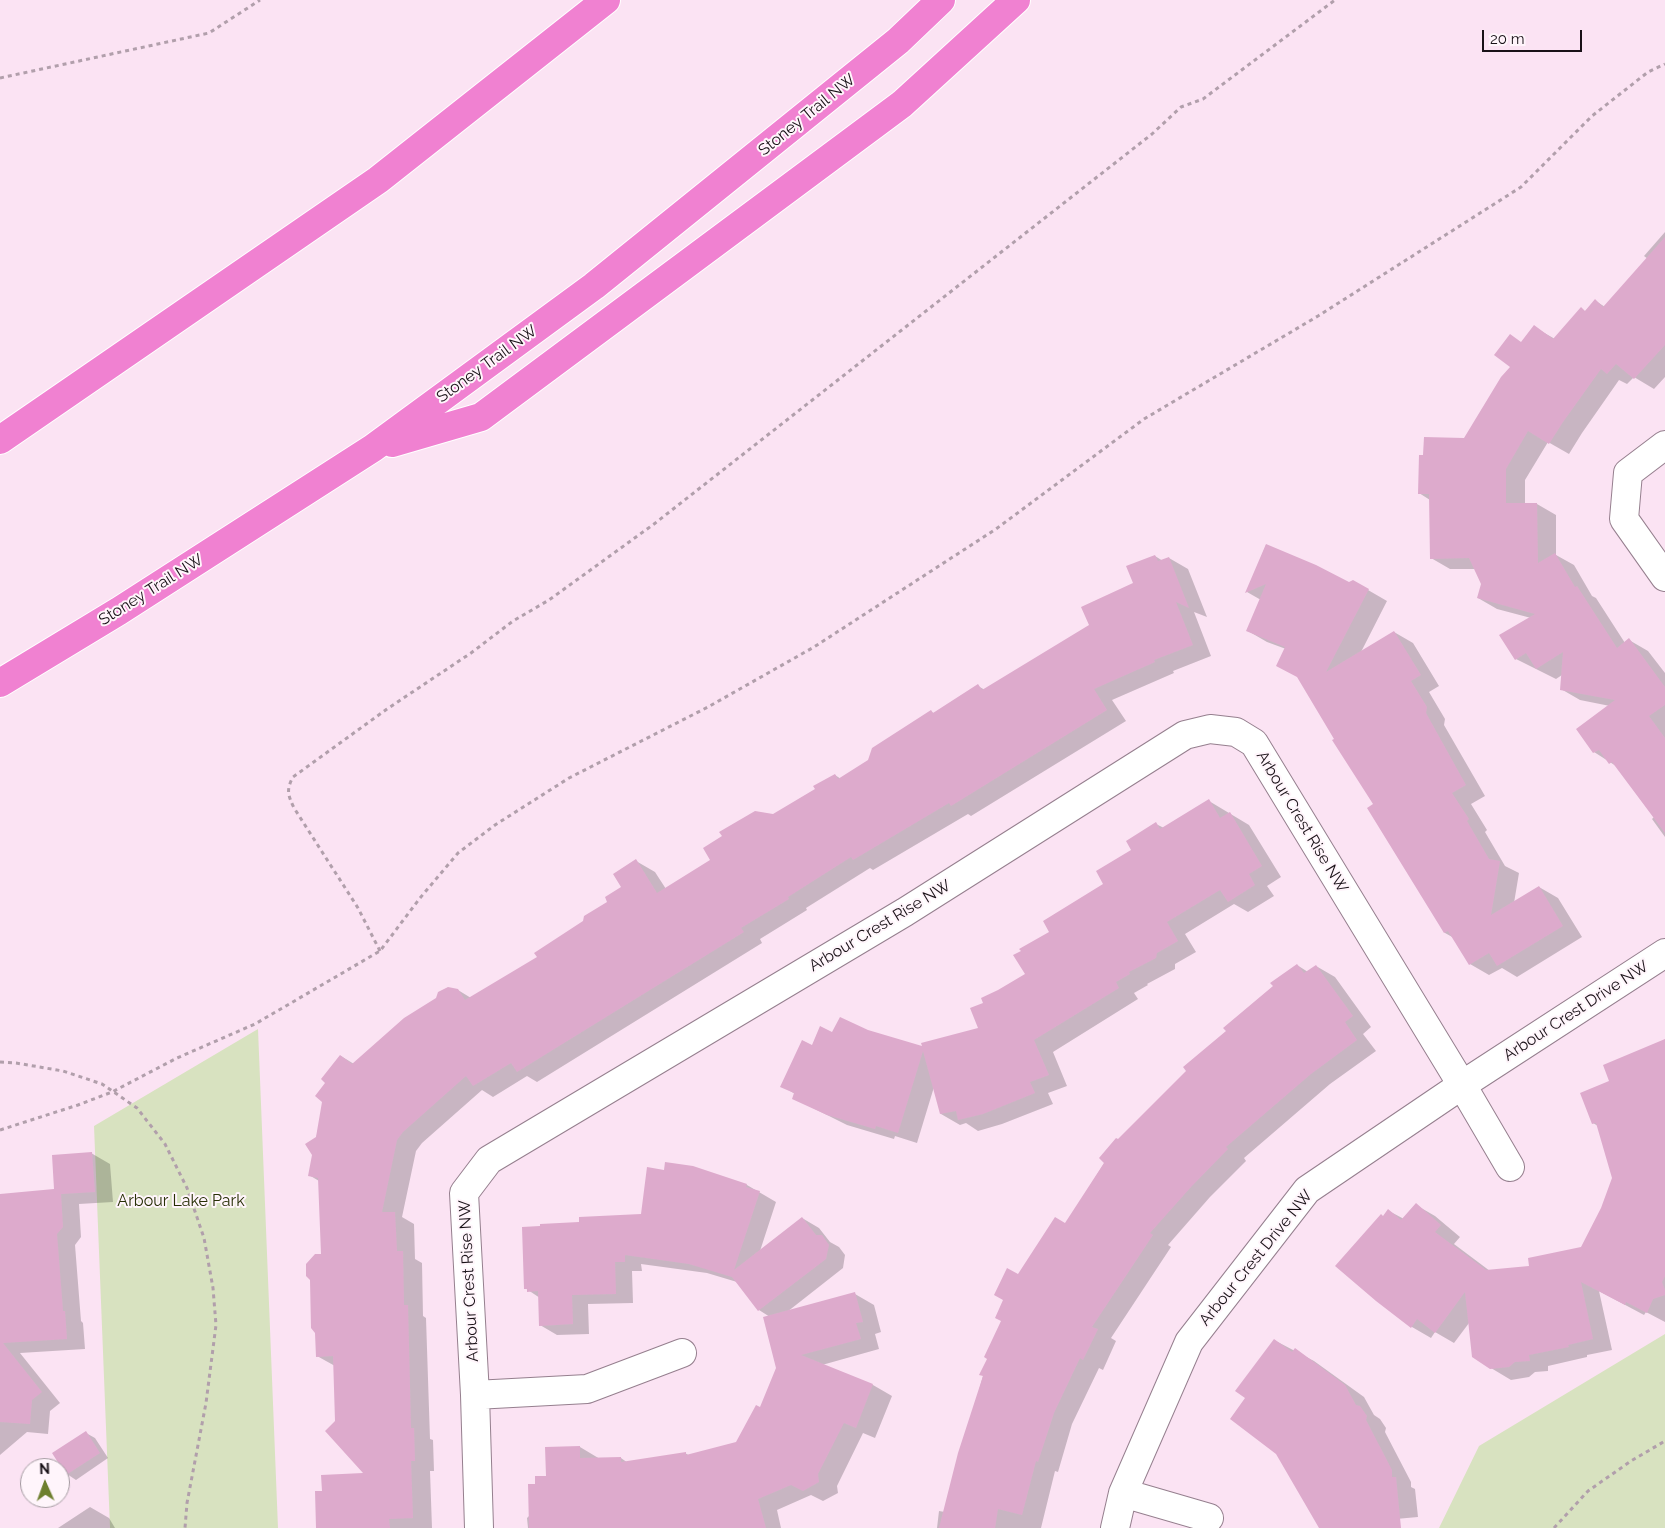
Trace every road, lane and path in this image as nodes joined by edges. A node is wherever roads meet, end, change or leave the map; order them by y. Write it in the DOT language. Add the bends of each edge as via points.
graph roads {
  1 [pos="260,0"];
  2 [pos="606,0"];
  3 [pos="941,0"];
  4 [pos="1016,0"];
  5 [pos="1335,0"];
  6 [pos="1665,64"];
  7 [pos="0,78"];
  8 [pos="0,440"];
  9 [pos="1665,445"];
  10 [pos="373,448"];
  11 [pos="1665,577"];
  12 [pos="0,682"];
  13 [pos="380,951"];
  14 [pos="1665,953"];
  15 [pos="0,1062"];
  16 [pos="1462,1085"];
  17 [pos="112,1092"];
  18 [pos="0,1130"];
  19 [pos="1510,1167"];
  20 [pos="682,1353"];
  21 [pos="475,1395"];
  22 [pos="1665,1441"];
  23 [pos="1123,1493"];
  24 [pos="1209,1518"];
  25 [pos="185,1528"];
  26 [pos="479,1528"];
  27 [pos="1115,1528"];
  28 [pos="1554,1528"];
  1 -- 7 [label="path" via="209,33"];
  2 -- 8 [label="highway" via="378,180"];
  3 -- 10 [label="highway, Stoney Trail NW" via="898,41 594,286"];
  4 -- 10 [label="highway" via="902,104 481,417"];
  5 -- 13 [label="path" via="1203,99 1181,107 1152,134 654,524 294,777 288,786 294,808 358,908"];
  6 -- 13 [label="path" via="1648,72 1592,116 1521,187 1318,316 1144,419 996,529 814,647 708,707 569,778 495,825 458,853"];
  9 -- 11 [label="street" via="1628,473 1624,520"];
  10 -- 12 [label="highway, Stoney Trail NW" via="119,611"];
  13 -- 17 [label="path" via="255,1024"];
  14 -- 16 [label="street, Arbour Crest Drive NW"];
  15 -- 17 [label="path" via="63,1071 102,1084"];
  16 -- 19 [label="street"];
  16 -- 21 [label="street, Arbour Crest Rise NW" via="1254,743 1236,732 1210,730 1185,735 905,912 489,1160 464,1192"];
  16 -- 23 [label="street, Arbour Crest Drive NW" via="1307,1190 1189,1342"];
  17 -- 18 [label="path"];
  17 -- 25 [label="path" via="137,1108 165,1144 187,1188 204,1238 213,1288 216,1325"];
  20 -- 21 [label="street" via="587,1389"];
  21 -- 26 [label="street, Arbour Crest Rise NW"];
  22 -- 28 [label="path" via="1588,1491"];
  23 -- 24 [label="street"];
  23 -- 27 [label="street, Arbour Crest Drive NW"];
}
